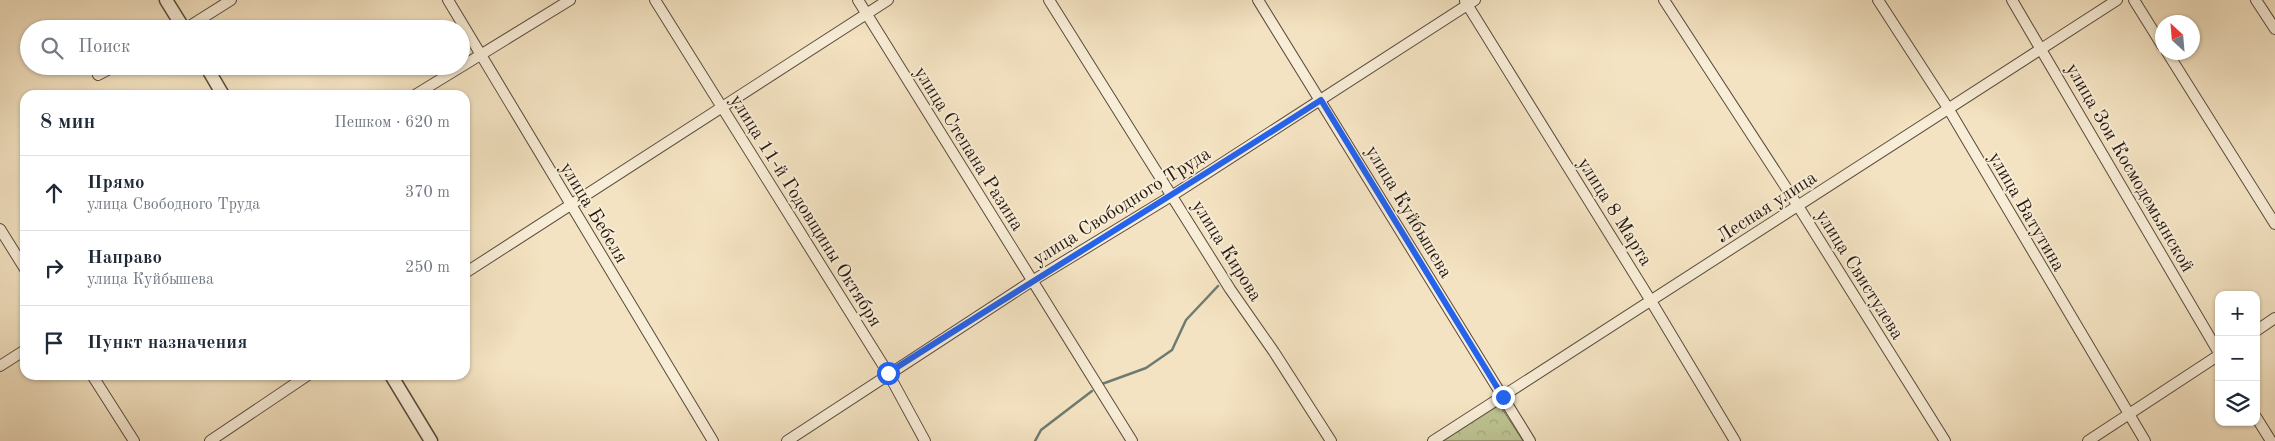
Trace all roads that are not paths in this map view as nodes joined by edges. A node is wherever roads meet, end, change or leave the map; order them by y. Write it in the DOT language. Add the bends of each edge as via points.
graph roads {
  1 [pos="166,0"];
  2 [pos="231,0"];
  3 [pos="448,0"];
  4 [pos="570,0"];
  5 [pos="655,0"];
  6 [pos="858,0"];
  7 [pos="888,0"];
  8 [pos="1049,0"];
  9 [pos="1258,0"];
  10 [pos="1664,0"];
  11 [pos="1878,0"];
  12 [pos="2012,0"];
  13 [pos="2117,0"];
  14 [pos="2134,0"];
  15 [pos="2256,0"];
  16 [pos="1469,2"];
  17 [pos="866,14"];
  18 [pos="178,20"];
  19 [pos="199,20"];
  20 [pos="460,20"];
  21 [pos="2275,29"];
  22 [pos="2155,34"];
  23 [pos="470,37"];
  24 [pos="2042,49"];
  25 [pos="481,55"];
  26 [pos="2172,60"];
  27 [pos="470,62"];
  28 [pos="211,75"];
  29 [pos="448,75"];
  30 [pos="220,90"];
  31 [pos="423,90"];
  32 [pos="1321,100"];
  33 [pos="722,107"];
  34 [pos="1948,108"];
  35 [pos="1173,195"];
  36 [pos="569,204"];
  37 [pos="1798,206"];
  38 [pos="2275,224"];
  39 [pos="0,230"];
  40 [pos="20,261"];
  41 [pos="470,269"];
  42 [pos="1032,281"];
  43 [pos="1651,301"];
  44 [pos="2275,318"];
  45 [pos="2260,327"];
  46 [pos="2215,347"];
  47 [pos="20,353"];
  48 [pos="2215,357"];
  49 [pos="0,366"];
  50 [pos="888,373"];
  51 [pos="95,380"];
  52 [pos="301,380"];
  53 [pos="394,380"];
  54 [pos="1503,397"];
  55 [pos="2128,416"];
  56 [pos="2260,424"];
  57 [pos="134,441"];
  58 [pos="210,441"];
  59 [pos="431,441"];
  60 [pos="713,441"];
  61 [pos="787,441"];
  62 [pos="925,441"];
  63 [pos="1132,441"];
  64 [pos="1331,441"];
  65 [pos="1433,441"];
  66 [pos="1530,441"];
  67 [pos="1735,441"];
  68 [pos="1945,441"];
  69 [pos="2088,441"];
  70 [pos="2145,441"];
  71 [pos="2270,441"];
  1 -- 18 [label="street"];
  2 -- 19 [label="street"];
  3 -- 20 [label="street, улица Бебеля"];
  4 -- 25 [label="street"];
  5 -- 33 [label="street, улица 11-й Годовщины Октября"];
  6 -- 17 [label="street, улица Степана Разина"];
  7 -- 17 [label="street"];
  8 -- 35 [label="street, улица Кирова"];
  9 -- 32 [label="street, улица Куйбышева"];
  10 -- 37 [label="street, улица Свистулева"];
  11 -- 34 [label="street, улица Ватутина"];
  12 -- 24 [label="street, улица Зои Космодемьянской"];
  13 -- 24 [label="street, Лесная улица"];
  14 -- 22 [label="street"];
  15 -- 21 [label="street"];
  16 -- 32 [label="street, улица Свободного Труда"];
  16 -- 43 [label="street, улица 8 Марта"];
  17 -- 33 [label="street"];
  17 -- 42 [label="street, улица Степана Разина"];
  23 -- 25 [label="street, улица Бебеля"];
  24 -- 34 [label="street, Лесная улица"];
  24 -- 46 [label="street, улица Зои Космодемьянской"];
  25 -- 27 [label="street"];
  25 -- 36 [label="street, улица Бебеля"];
  26 -- 38 [label="street"];
  28 -- 30 [label="street"];
  29 -- 31 [label="street"];
  32 -- 35 [label="street, улица Свободного Труда"];
  32 -- 54 [label="street, улица Куйбышева"];
  33 -- 36 [label="street"];
  33 -- 50 [label="street, улица 11-й Годовщины Октября"];
  34 -- 37 [label="street, Лесная улица"];
  34 -- 55 [label="street, улица Ватутина"];
  35 -- 42 [label="street, улица Свободного Труда"];
  35 -- 64 [label="street, улица Кирова"];
  36 -- 41 [label="street"];
  36 -- 60 [label="street, улица Бебеля"];
  37 -- 43 [label="street, Лесная улица"];
  37 -- 68 [label="street, улица Свистулева"];
  39 -- 40 [label="street"];
  42 -- 50 [label="street, улица Свободного Труда"];
  42 -- 63 [label="street, улица Степана Разина"];
  43 -- 54 [label="street, Лесная улица"];
  43 -- 67 [label="street, улица 8 Марта"];
  44 -- 45 [label="street"];
  47 -- 49 [label="street"];
  48 -- 55 [label="street"];
  50 -- 61 [label="street, улица Свободного Труда"];
  50 -- 62 [label="street, улица 11-й Годовщины Октября"];
  51 -- 57 [label="street"];
  52 -- 58 [label="street"];
  53 -- 59 [label="street"];
  54 -- 65 [label="street, Лесная улица"];
  54 -- 66 [label="street, улица Куйбышева"];
  55 -- 69 [label="street"];
  55 -- 70 [label="street, улица Ватутина"];
  56 -- 71 [label="street"];
}
